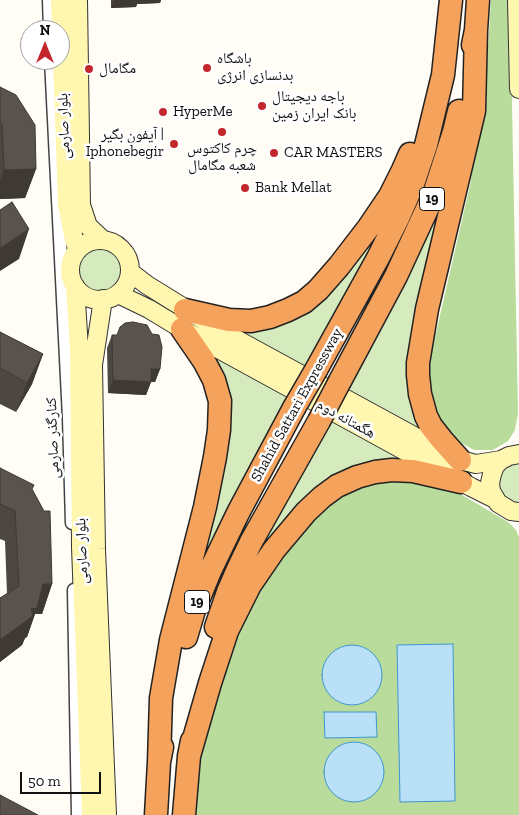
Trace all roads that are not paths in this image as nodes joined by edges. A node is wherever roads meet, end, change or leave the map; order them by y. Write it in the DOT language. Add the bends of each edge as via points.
graph roads {
  1 [pos="49,0"];
  2 [pos="60,0"];
  3 [pos="78,0"];
  4 [pos="451,0"];
  5 [pos="478,0"];
  6 [pos="517,0"];
  7 [pos="50,20"];
  8 [pos="476,30"];
  9 [pos="52,70"];
  10 [pos="442,75"];
  11 [pos="519,89"];
  12 [pos="103,240"];
  13 [pos="78,250"];
  14 [pos="130,272"];
  15 [pos="69,276"];
  16 [pos="110,296"];
  17 [pos="184,319"];
  18 [pos="512,453"];
  19 [pos="461,471"];
  20 [pos="499,503"];
  21 [pos="519,512"];
  22 [pos="519,526"];
  23 [pos="84,573"];
  24 [pos="189,756"];
  25 [pos="159,762"];
  26 [pos="157,805"];
  27 [pos="78,815"];
  28 [pos="91,815"];
  29 [pos="107,815"];
  30 [pos="146,815"];
  31 [pos="184,815"];
  1 -- 7 [label="street"];
  2 -- 13 [label="street, بلوار صارمی" via="67,205"];
  3 -- 12 [label="street, بلوار صارمی" via="81,205 88,226"];
  4 -- 10 [label="highway, Shahid Sattari Expressway / 19"];
  5 -- 8 [label="highway, Shahid Sattari Expressway / 19"];
  6 -- 11 [label="street"];
  8 -- 19 [label="highway" via="474,111 427,309 418,363 420,394 426,416"];
  8 -- 24 [label="highway, Shahid Sattari Expressway / 19, bridge" via="454,132 434,194 396,276 320,421 251,542 228,592 206,660"];
  9 -- 15 [label="street"];
  10 -- 17 [label="highway" via="404,170 390,196 369,228 318,290 304,302 270,317 250,321"];
  10 -- 25 [label="highway, Shahid Sattari Expressway / 19, bridge" via="426,145 410,193 210,570 186,638"];
  12 -- 13 [label="street" via="88,242"];
  12 -- 14 [label="street" via="123,250"];
  13 -- 15 [label="street" via="72,259"];
  14 -- 16 [label="street" via="124,288"];
  14 -- 17 [label="street, هگمتانه دوم"];
  15 -- 16 [label="street" via="84,295 96,299"];
  15 -- 23 [label="street, بلوار صارمی" via="79,349"];
  16 -- 17 [label="street, هگمتانه دوم"];
  16 -- 23 [label="street, بلوار صارمی" via="93,365"];
  17 -- 19 [label="street, هگمتانه دوم"];
  17 -- 25 [label="highway" via="214,380 220,401 219,430 205,507 171,640 161,698"];
  18 -- 19 [label="street, هگمتانه دوم"];
  18 -- 20 [label="street" via="495,466 492,474 491,491"];
  19 -- 20 [label="street, هگمتانه دوم"];
  19 -- 24 [label="highway" via="392,470 357,476 337,486 306,512 250,585 227,631"];
  20 -- 21 [label="street, هگمتانه دوم"];
  20 -- 22 [label="street"];
  23 -- 27 [label="street"];
  23 -- 28 [label="street, بلوار صارمی"];
  23 -- 29 [label="street, بلوار صارمی"];
  24 -- 31 [label="highway, Shahid Sattari Expressway / 19"];
  25 -- 26 [label="highway, Shahid Sattari Expressway / 19"];
  26 -- 30 [label="highway"];
}
